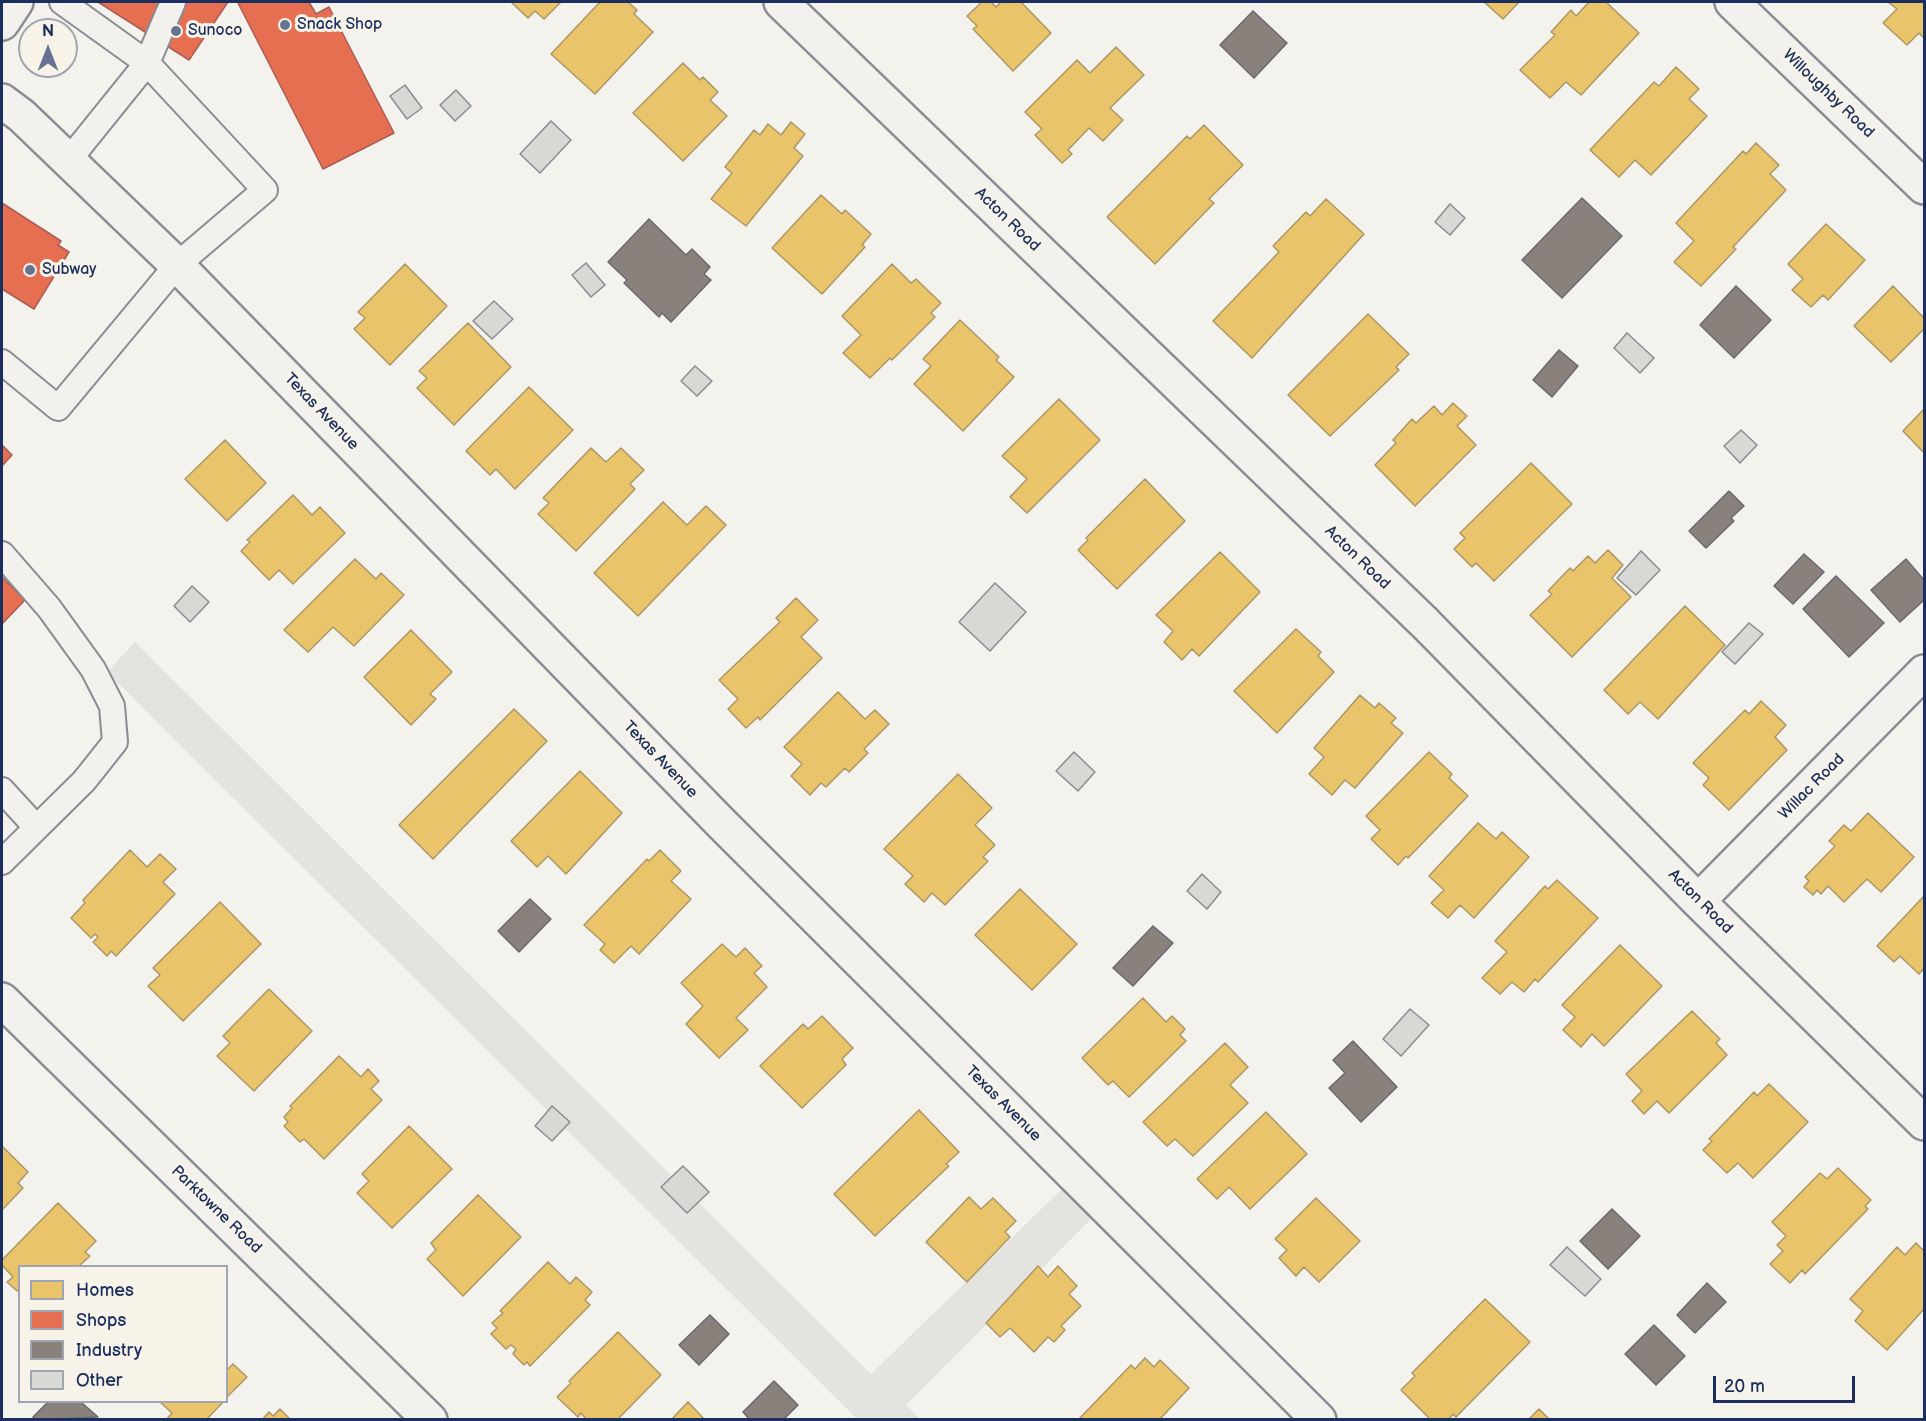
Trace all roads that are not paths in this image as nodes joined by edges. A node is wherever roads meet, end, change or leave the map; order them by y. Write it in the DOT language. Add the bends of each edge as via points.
graph roads {
  1 [pos="16,2"];
  2 [pos="62,2"];
  3 [pos="173,2"];
  4 [pos="781,2"];
  5 [pos="1732,2"];
  6 [pos="2,23"];
  7 [pos="147,63"];
  8 [pos="2,101"];
  9 [pos="68,161"];
  10 [pos="1924,187"];
  11 [pos="177,265"];
  12 [pos="2,362"];
  13 [pos="2,554"];
  14 [pos="1924,672"];
  15 [pos="2,790"];
  16 [pos="36,827"];
  17 [pos="2,862"];
  18 [pos="1698,901"];
  19 [pos="2,1000"];
  20 [pos="1924,1124"];
  21 [pos="430,1419"];
  22 [pos="1319,1419"];
  1 -- 6 [label="street"];
  2 -- 7 [label="lane"];
  3 -- 7 [label="lane"];
  4 -- 18 [label="street, Acton Road" via="1425,623"];
  5 -- 10 [label="street, Willoughby Road"];
  7 -- 9 [label="lane"];
  7 -- 11 [label="lane" via="265,190"];
  8 -- 9 [label="street, Texas Avenue"];
  9 -- 11 [label="street, Texas Avenue"];
  11 -- 12 [label="lane" via="58,408"];
  11 -- 22 [label="street, Texas Avenue" via="722,824"];
  13 -- 16 [label="lane" via="49,608 93,669 112,706 115,742 84,781"];
  14 -- 18 [label="street, Willac Road"];
  15 -- 16 [label="lane"];
  16 -- 17 [label="lane"];
  18 -- 20 [label="street, Acton Road"];
  19 -- 21 [label="street, Parktowne Road"];
}
